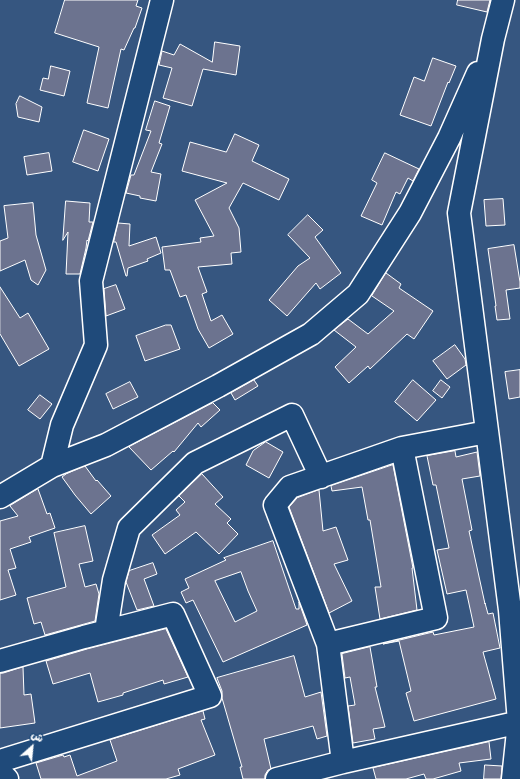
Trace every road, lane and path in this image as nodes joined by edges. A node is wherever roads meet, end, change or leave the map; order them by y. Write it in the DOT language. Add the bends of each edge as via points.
graph roads {
  1 [pos="162,0"];
  2 [pos="503,0"];
  3 [pos="493,39"];
  4 [pos="487,432"];
  5 [pos="402,448"];
  6 [pos="52,466"];
  7 [pos="321,477"];
  8 [pos="0,497"];
  9 [pos="106,631"];
  10 [pos="516,631"];
  11 [pos="328,644"];
  12 [pos="0,661"];
  13 [pos="520,722"];
  14 [pos="0,761"];
  15 [pos="343,762"];
  16 [pos="0,772"];
  17 [pos="7,779"];
  18 [pos="277,779"];
  19 [pos="513,779"];
  1 -- 6 [label="street" via="91,281 96,345 62,425"];
  2 -- 3 [label="street"];
  3 -- 4 [label="street" via="459,213"];
  3 -- 6 [label="street" via="448,138 410,213 358,294 311,334 106,445"];
  4 -- 5 [label="street"];
  4 -- 10 [label="street" via="510,610"];
  5 -- 7 [label="street"];
  5 -- 11 [label="street" via="436,618"];
  6 -- 8 [label="street"];
  7 -- 9 [label="street" via="292,415 195,463 130,528 114,580"];
  7 -- 11 [label="street" via="290,487 275,504"];
  9 -- 12 [label="street"];
  9 -- 14 [label="street" via="173,614 210,696"];
  10 -- 13 [label="street"];
  11 -- 15 [label="street"];
  13 -- 15 [label="street"];
  13 -- 19 [label="street"];
  15 -- 18 [label="street"];
  16 -- 17 [label="street"];
}
